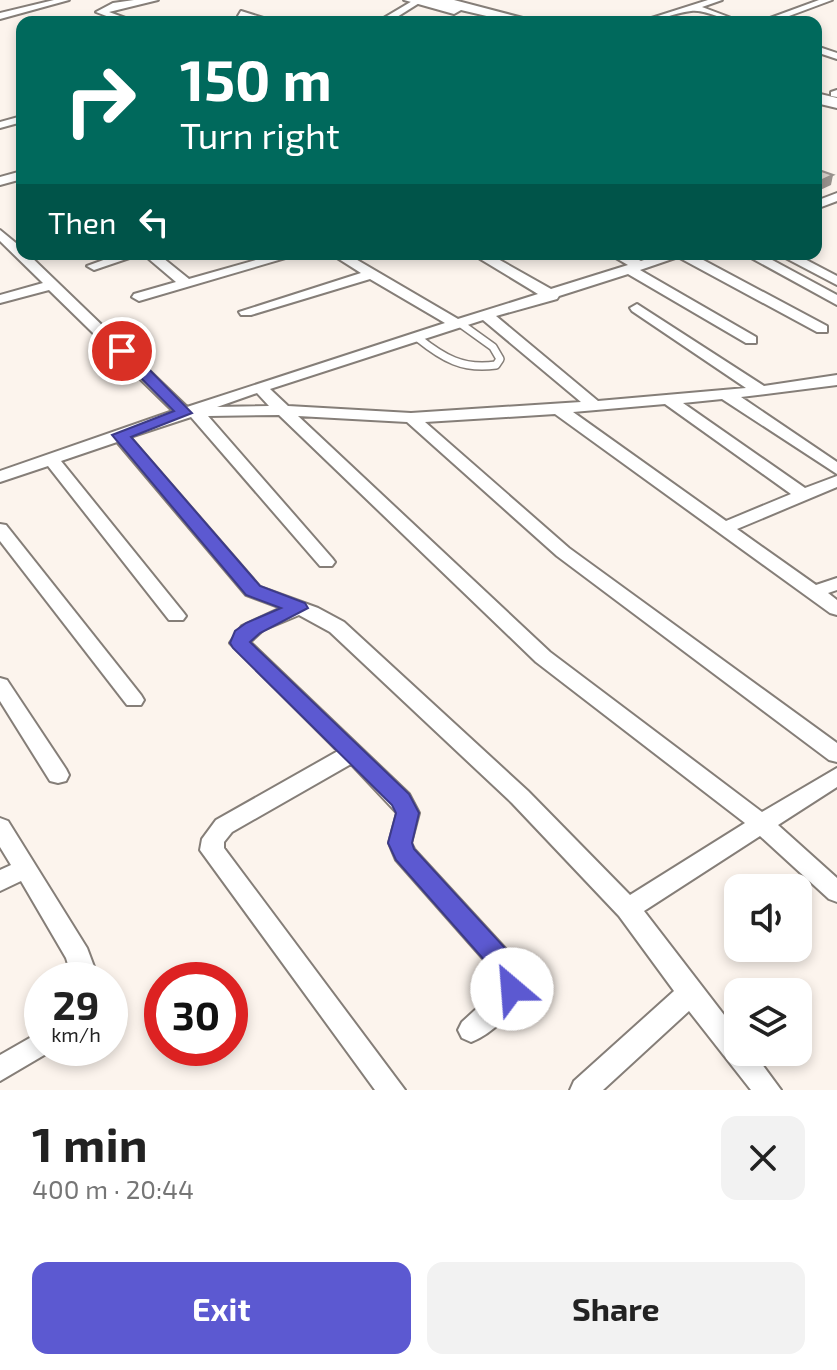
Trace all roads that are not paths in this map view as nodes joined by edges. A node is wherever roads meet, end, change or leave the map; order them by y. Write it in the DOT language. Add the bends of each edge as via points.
graph roads {
  1 [pos="65,0"];
  2 [pos="154,0"];
  3 [pos="166,0"];
  4 [pos="416,0"];
  5 [pos="672,0"];
  6 [pos="718,0"];
  7 [pos="828,0"];
  8 [pos="447,1"];
  9 [pos="837,3"];
  10 [pos="698,7"];
  11 [pos="241,14"];
  12 [pos="0,16"];
  13 [pos="114,16"];
  14 [pos="134,16"];
  15 [pos="248,16"];
  16 [pos="391,16"];
  17 [pos="479,16"];
  18 [pos="507,16"];
  19 [pos="666,16"];
  20 [pos="721,16"];
  21 [pos="781,16"];
  22 [pos="1,236"];
  23 [pos="16,250"];
  24 [pos="28,260"];
  25 [pos="114,260"];
  26 [pos="157,260"];
  27 [pos="271,260"];
  28 [pos="348,260"];
  29 [pos="489,260"];
  30 [pos="625,260"];
  31 [pos="658,260"];
  32 [pos="693,260"];
  33 [pos="761,260"];
  34 [pos="797,260"];
  35 [pos="94,266"];
  36 [pos="636,268"];
  37 [pos="820,272"];
  38 [pos="372,274"];
  39 [pos="796,280"];
  40 [pos="837,281"];
  41 [pos="54,284"];
  42 [pos="187,284"];
  43 [pos="552,296"];
  44 [pos="139,297"];
  45 [pos="0,299"];
  46 [pos="837,301"];
  47 [pos="637,308"];
  48 [pos="246,312"];
  49 [pos="487,316"];
  50 [pos="460,325"];
  51 [pos="822,329"];
  52 [pos="418,338"];
  53 [pos="751,340"];
  54 [pos="837,380"];
  55 [pos="814,383"];
  56 [pos="260,388"];
  57 [pos="761,391"];
  58 [pos="725,394"];
  59 [pos="837,397"];
  60 [pos="668,399"];
  61 [pos="595,406"];
  62 [pos="558,409"];
  63 [pos="283,410"];
  64 [pos="189,412"];
  65 [pos="411,418"];
  66 [pos="120,435"];
  67 [pos="51,459"];
  68 [pos="837,469"];
  69 [pos="0,477"];
  70 [pos="837,481"];
  71 [pos="803,495"];
  72 [pos="724,528"];
  73 [pos="0,529"];
  74 [pos="326,562"];
  75 [pos="837,584"];
  76 [pos="813,592"];
  77 [pos="298,608"];
  78 [pos="837,609"];
  79 [pos="176,616"];
  80 [pos="0,685"];
  81 [pos="134,700"];
  82 [pos="352,753"];
  83 [pos="837,754"];
  84 [pos="58,775"];
  85 [pos="837,776"];
  86 [pos="763,825"];
  87 [pos="0,827"];
  88 [pos="25,868"];
  89 [pos="0,881"];
  90 [pos="837,892"];
  91 [pos="628,909"];
  92 [pos="80,962"];
  93 [pos="690,993"];
  94 [pos="471,1030"];
  95 [pos="24,1054"];
  96 [pos="0,1069"];
  97 [pos="391,1090"];
  98 [pos="584,1090"];
  99 [pos="767,1090"];
  1 -- 12 [label="street"];
  2 -- 13 [label="street" via="101,12"];
  3 -- 14 [label="street"];
  4 -- 16 [label="street"];
  4 -- 17 [label="main road"];
  5 -- 10 [label="street"];
  6 -- 10 [label="street"];
  7 -- 9 [label="street"];
  7 -- 21 [label="street"];
  8 -- 18 [label="main road"];
  10 -- 19 [label="street"];
  10 -- 20 [label="street"];
  11 -- 15 [label="street"];
  22 -- 23 [label="street"];
  24 -- 41 [label="street"];
  25 -- 35 [label="street"];
  26 -- 42 [label="street"];
  27 -- 42 [label="street"];
  28 -- 38 [label="street"];
  29 -- 43 [label="street"];
  30 -- 36 [label="street"];
  31 -- 36 [label="street"];
  32 -- 51 [label="street"];
  33 -- 39 [label="street"];
  34 -- 37 [label="street"];
  36 -- 43 [label="street"];
  36 -- 53 [label="street"];
  37 -- 39 [label="street"];
  37 -- 40 [label="street"];
  38 -- 48 [label="street"];
  38 -- 50 [label="street"];
  39 -- 46 [label="street"];
  41 -- 45 [label="street"];
  41 -- 64 [label="street"];
  42 -- 44 [label="street"];
  43 -- 49 [label="street"];
  47 -- 57 [label="street"];
  49 -- 50 [label="street"];
  49 -- 61 [label="street"];
  50 -- 52 [label="street"];
  50 -- 52 [label="lane" via="493,347 500,359 496,365 467,369"];
  52 -- 56 [label="street"];
  54 -- 55 [label="street"];
  55 -- 57 [label="street"];
  55 -- 59 [label="street"];
  56 -- 63 [label="street"];
  56 -- 64 [label="street"];
  57 -- 58 [label="street"];
  58 -- 60 [label="street"];
  58 -- 68 [label="street"];
  60 -- 61 [label="street"];
  60 -- 71 [label="street"];
  61 -- 62 [label="street"];
  62 -- 65 [label="street"];
  62 -- 72 [label="street"];
  63 -- 64 [label="street"];
  63 -- 65 [label="street"];
  63 -- 86 [label="street" via="543,657"];
  64 -- 66 [label="street"];
  64 -- 74 [label="street"];
  65 -- 83 [label="street" via="563,552"];
  66 -- 67 [label="street"];
  66 -- 77 [label="street" via="253,591"];
  67 -- 69 [label="street"];
  67 -- 79 [label="street"];
  70 -- 71 [label="street"];
  71 -- 72 [label="street"];
  72 -- 76 [label="street"];
  73 -- 81 [label="street"];
  75 -- 76 [label="street"];
  76 -- 78 [label="street"];
  77 -- 82 [label="street" via="253,628 240,643"];
  77 -- 91 [label="street" via="337,627 520,797"];
  80 -- 84 [label="street"];
  82 -- 94 [label="street" via="408,813 400,843 404,854 512,980 507,998"];
  82 -- 97 [label="street" via="224,826 213,839 212,850"];
  85 -- 86 [label="street"];
  86 -- 90 [label="street"];
  86 -- 91 [label="street"];
  87 -- 88 [label="street"];
  88 -- 89 [label="street"];
  88 -- 92 [label="street"];
  91 -- 93 [label="street"];
  93 -- 98 [label="street"];
  93 -- 99 [label="street"];
  95 -- 96 [label="street"];
}
